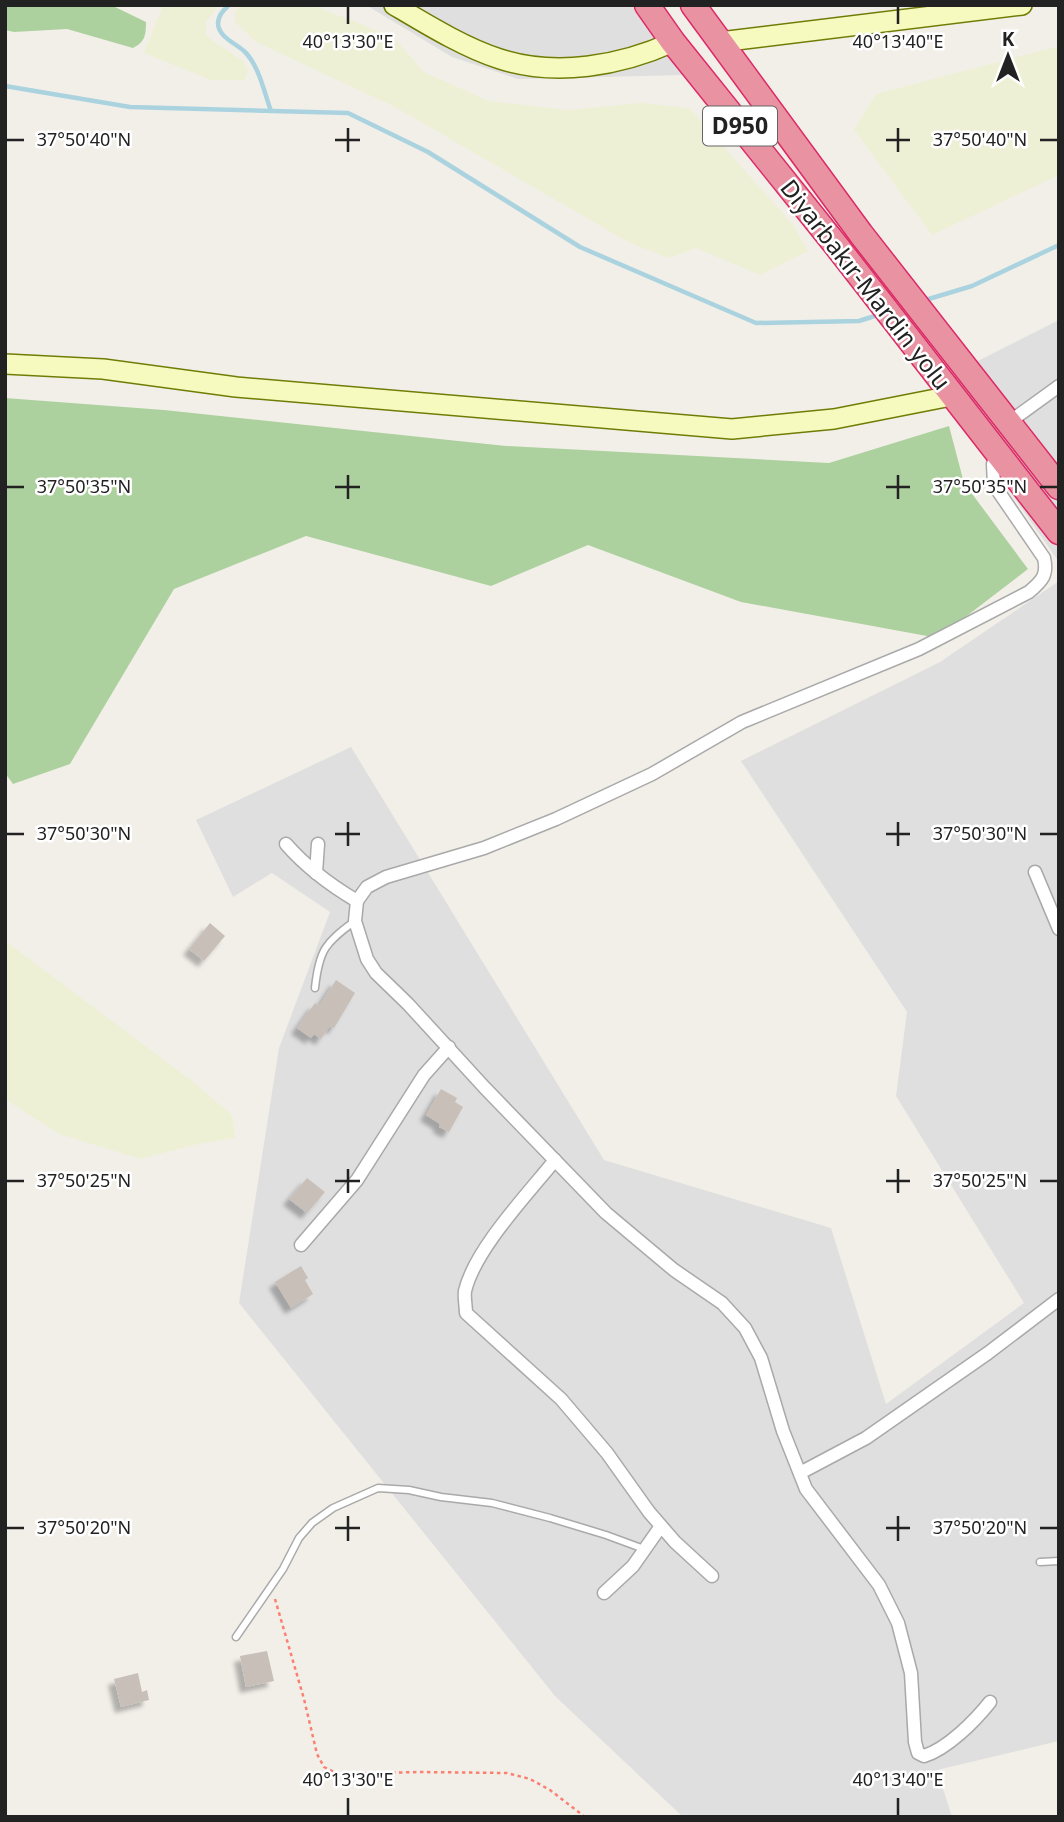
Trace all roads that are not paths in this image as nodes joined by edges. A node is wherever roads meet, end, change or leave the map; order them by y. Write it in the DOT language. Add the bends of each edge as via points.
graph roads {
  1 [pos="394,5"];
  2 [pos="647,5"];
  3 [pos="693,5"];
  4 [pos="1022,5"];
  5 [pos="673,42"];
  6 [pos="720,42"];
  7 [pos="5,364"];
  8 [pos="1059,386"];
  9 [pos="949,391"];
  10 [pos="1008,423"];
  11 [pos="996,453"];
  12 [pos="1059,487"];
  13 [pos="1059,531"];
  14 [pos="286,844"];
  15 [pos="318,844"];
  16 [pos="1035,872"];
  17 [pos="316,873"];
  18 [pos="357,901"];
  19 [pos="1055,908"];
  20 [pos="355,921"];
  21 [pos="1059,929"];
  22 [pos="315,988"];
  23 [pos="449,1047"];
  24 [pos="555,1160"];
  25 [pos="301,1245"];
  26 [pos="1059,1299"];
  27 [pos="800,1473"];
  28 [pos="661,1526"];
  29 [pos="646,1550"];
  30 [pos="1059,1561"];
  31 [pos="1041,1562"];
  32 [pos="712,1576"];
  33 [pos="604,1593"];
  34 [pos="236,1637"];
  35 [pos="990,1702"];
  1 -- 5 [label="street" via="500,59 548,67 602,66"];
  2 -- 5 [label="highway, Diyarbakır-Mardin yolu / D950"];
  3 -- 6 [label="highway, Diyarbakır-Mardin yolu / D950"];
  4 -- 6 [label="street"];
  5 -- 9 [label="highway, Diyarbakır-Mardin yolu / D950"];
  6 -- 10 [label="highway, Diyarbakır-Mardin yolu / D950"];
  7 -- 9 [label="street" via="103,369 236,387 732,429 834,419"];
  8 -- 10 [label="street"];
  9 -- 11 [label="highway, Diyarbakır-Mardin yolu / D950"];
  10 -- 12 [label="highway, Diyarbakır-Mardin yolu"];
  11 -- 13 [label="highway, Diyarbakır-Mardin yolu / D950"];
  11 -- 18 [label="street" via="994,485 1044,558 1044,580 1029,592 919,649 742,722 652,774 556,819 484,849 386,877 367,887"];
  14 -- 17 [label="street"];
  15 -- 17 [label="street"];
  16 -- 19 [label="street"];
  17 -- 18 [label="street"];
  18 -- 20 [label="street"];
  19 -- 21 [label="street"];
  20 -- 22 [label="lane" via="331,938 320,957"];
  20 -- 23 [label="street" via="376,973"];
  23 -- 24 [label="street"];
  23 -- 25 [label="street" via="424,1075 357,1180"];
  24 -- 27 [label="street" via="606,1213 722,1303 745,1328 761,1358"];
  24 -- 28 [label="street" via="473,1270 464,1294 466,1313 561,1399"];
  26 -- 27 [label="street" via="866,1438"];
  27 -- 35 [label="street" via="806,1489 878,1585 898,1623 911,1673 918,1753 933,1753"];
  28 -- 29 [label="street"];
  28 -- 32 [label="street"];
  29 -- 33 [label="street"];
  29 -- 34 [label="lane" via="492,1503 378,1488 312,1523"];
  30 -- 31 [label="lane"];
}
